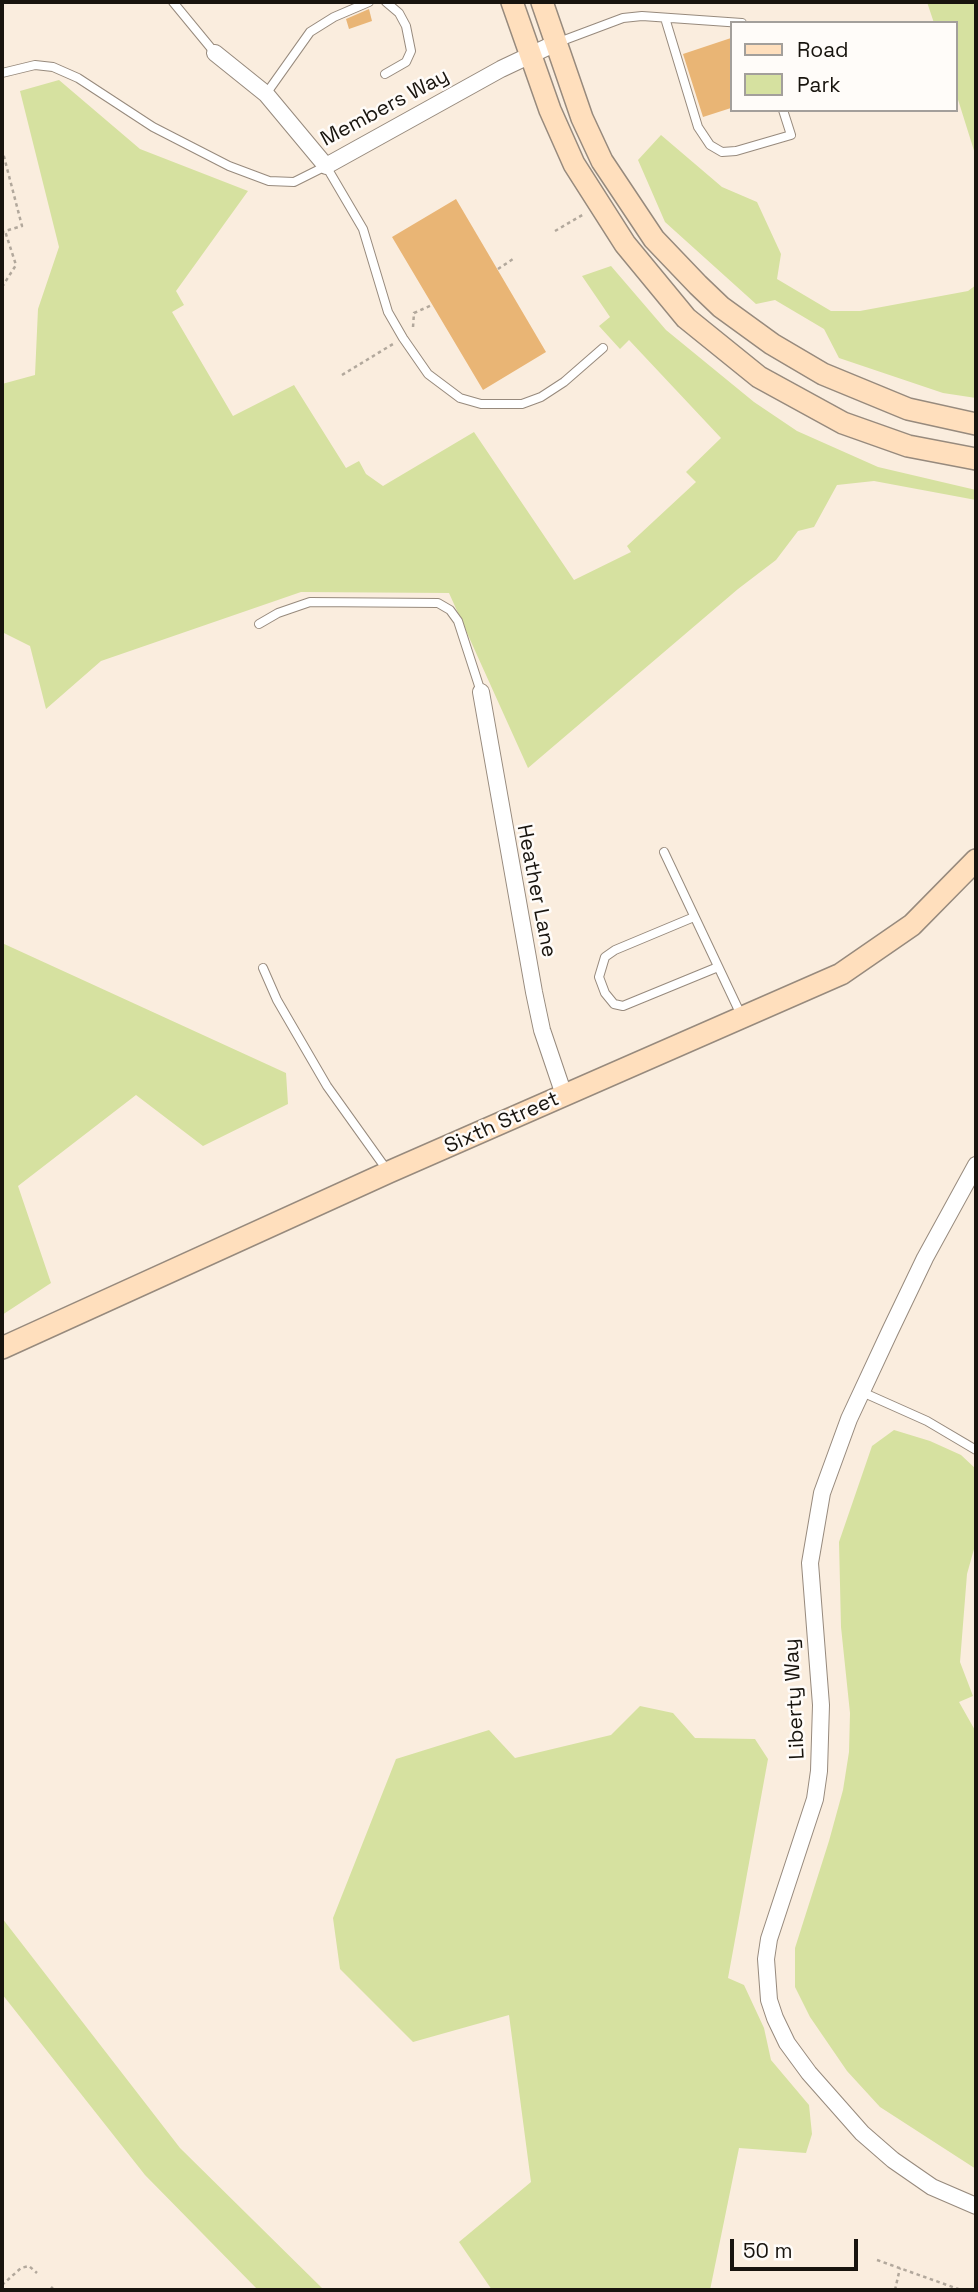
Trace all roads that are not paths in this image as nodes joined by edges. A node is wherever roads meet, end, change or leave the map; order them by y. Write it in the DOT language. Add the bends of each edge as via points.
graph roads {
  1 [pos="173,2"];
  2 [pos="369,2"];
  3 [pos="386,2"];
  4 [pos="512,2"];
  5 [pos="542,2"];
  6 [pos="665,18"];
  7 [pos="730,22"];
  8 [pos="556,43"];
  9 [pos="215,53"];
  10 [pos="529,55"];
  11 [pos="2,73"];
  12 [pos="385,74"];
  13 [pos="266,94"];
  14 [pos="784,112"];
  15 [pos="326,166"];
  16 [pos="603,348"];
  17 [pos="976,424"];
  18 [pos="976,459"];
  19 [pos="259,624"];
  20 [pos="481,692"];
  21 [pos="664,852"];
  22 [pos="976,860"];
  23 [pos="694,918"];
  24 [pos="718,967"];
  25 [pos="263,968"];
  26 [pos="742,1018"];
  27 [pos="564,1096"];
  28 [pos="976,1165"];
  29 [pos="389,1172"];
  30 [pos="2,1348"];
  31 [pos="862,1392"];
  32 [pos="976,1450"];
  33 [pos="976,2206"];
  1 -- 9 [label="lane"];
  2 -- 13 [label="lane" via="310,32"];
  3 -- 12 [label="lane" via="406,26 411,51 406,62"];
  4 -- 10 [label="main road"];
  5 -- 8 [label="main road"];
  6 -- 7 [label="lane"];
  6 -- 8 [label="lane" via="623,18"];
  6 -- 14 [label="lane" via="698,127 710,145 722,152 736,151 791,135"];
  8 -- 10 [label="street, Members Way"];
  8 -- 17 [label="main road" via="582,118 616,186 654,239 721,307 772,344 852,388 908,409"];
  9 -- 13 [label="street, Members Way"];
  10 -- 15 [label="street, Members Way"];
  10 -- 18 [label="main road" via="561,137 590,192 646,271 701,331 759,377 843,423 908,446"];
  11 -- 15 [label="lane" via="34,65 53,67 78,78 152,127 269,181 294,182"];
  13 -- 15 [label="street, Members Way"];
  15 -- 16 [label="lane" via="363,229 388,312 415,358 443,388 481,404 522,404 564,382"];
  19 -- 20 [label="lane" via="310,602 438,603 458,621"];
  20 -- 27 [label="street, Heather Lane" via="534,992"];
  21 -- 23 [label="lane"];
  22 -- 26 [label="main road, Sixth Street" via="912,925 880,948 841,974"];
  23 -- 24 [label="lane"];
  23 -- 24 [label="lane" via="606,957 599,977 605,993 614,1004 623,1006"];
  24 -- 26 [label="lane"];
  25 -- 29 [label="lane" via="327,1086"];
  26 -- 27 [label="main road, Sixth Street"];
  27 -- 29 [label="main road, Sixth Street"];
  28 -- 31 [label="street, Liberty Way" via="925,1258"];
  29 -- 30 [label="main road, Sixth Street"];
  31 -- 32 [label="lane" via="927,1421"];
  31 -- 33 [label="street, Liberty Way" via="822,1493 815,1529 810,1563 822,1742 815,1799 769,1939 768,2000 787,2043 809,2073 876,2147 932,2187"];
}
